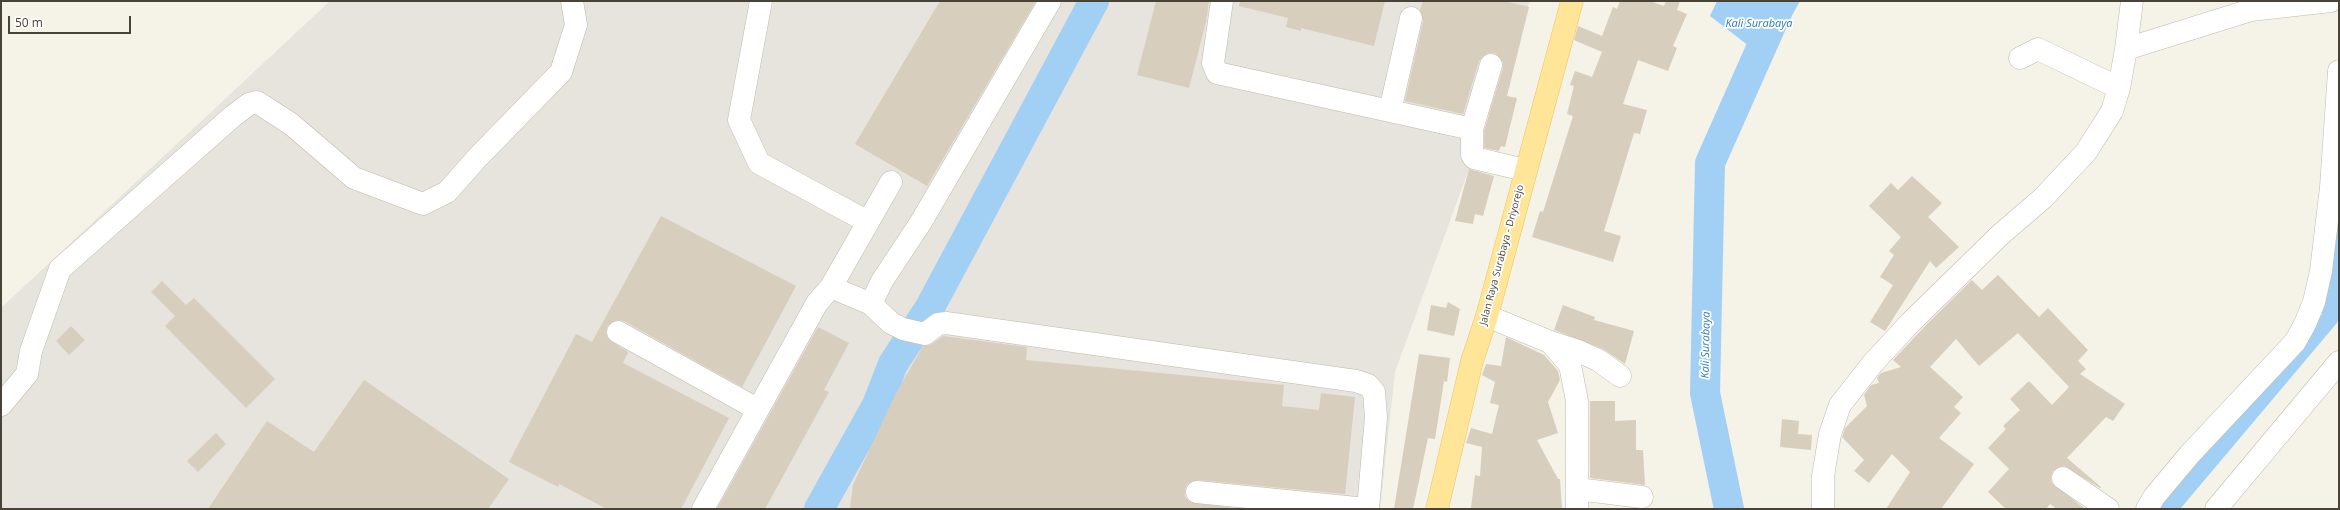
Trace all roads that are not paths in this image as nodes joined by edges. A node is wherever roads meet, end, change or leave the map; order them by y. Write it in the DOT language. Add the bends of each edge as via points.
graph roads {
  1 [pos="572,1"];
  2 [pos="762,1"];
  3 [pos="1050,1"];
  4 [pos="1222,1"];
  5 [pos="1572,1"];
  6 [pos="2132,1"];
  7 [pos="2331,1"];
  8 [pos="1411,18"];
  9 [pos="2126,49"];
  10 [pos="2020,58"];
  11 [pos="1491,65"];
  12 [pos="2339,71"];
  13 [pos="2119,88"];
  14 [pos="1390,111"];
  15 [pos="1472,129"];
  16 [pos="1525,170"];
  17 [pos="891,182"];
  18 [pos="868,222"];
  19 [pos="831,287"];
  20 [pos="871,304"];
  21 [pos="1487,316"];
  22 [pos="618,332"];
  23 [pos="1550,342"];
  24 [pos="2338,366"];
  25 [pos="1620,376"];
  26 [pos="1,405"];
  27 [pos="757,409"];
  28 [pos="2063,478"];
  29 [pos="1197,492"];
  30 [pos="1642,497"];
  31 [pos="1577,499"];
  32 [pos="703,509"];
  33 [pos="1367,509"];
  34 [pos="1437,509"];
  35 [pos="1824,509"];
  36 [pos="2108,509"];
  37 [pos="2147,509"];
  38 [pos="2216,509"];
  1 -- 26 [label="street" via="576,25 561,72 478,157 448,192 422,204 354,178 291,124 257,102 249,104 60,269 31,351 27,374"];
  2 -- 18 [label="street" via="739,120 759,164"];
  3 -- 20 [label="street" via="921,222 882,281"];
  4 -- 14 [label="street" via="1213,63 1217,73"];
  5 -- 16 [label="main road, Jalan Raya Surabaya - Driyorejo"];
  6 -- 9 [label="street"];
  7 -- 9 [label="street" via="2251,10"];
  8 -- 14 [label="street"];
  9 -- 13 [label="street"];
  10 -- 13 [label="street" via="2038,49"];
  11 -- 15 [label="street"];
  12 -- 37 [label="street" via="2331,187 2321,271 2314,302 2305,324 2291,346 2190,454 2154,496"];
  13 -- 35 [label="street" via="2112,111 2086,152 2043,198 2000,235 1911,322 1873,363 1840,405 1830,434 1823,476"];
  14 -- 15 [label="street"];
  15 -- 16 [label="street" via="1473,157"];
  16 -- 21 [label="main road, Jalan Raya Surabaya - Driyorejo"];
  17 -- 18 [label="street"];
  18 -- 19 [label="street"];
  19 -- 20 [label="street"];
  19 -- 27 [label="street" via="817,303"];
  20 -- 33 [label="street" via="890,323 903,330 925,334 938,324 946,323 1356,381 1368,385 1374,392 1376,417"];
  21 -- 23 [label="street"];
  21 -- 34 [label="main road, Jalan Raya Surabaya - Driyorejo" via="1472,361"];
  22 -- 27 [label="street"];
  23 -- 25 [label="street" via="1591,357"];
  23 -- 31 [label="street" via="1570,365 1574,384"];
  24 -- 38 [label="street"];
  27 -- 32 [label="street"];
  28 -- 36 [label="street"];
  29 -- 33 [label="street"];
  30 -- 31 [label="street"];
}
